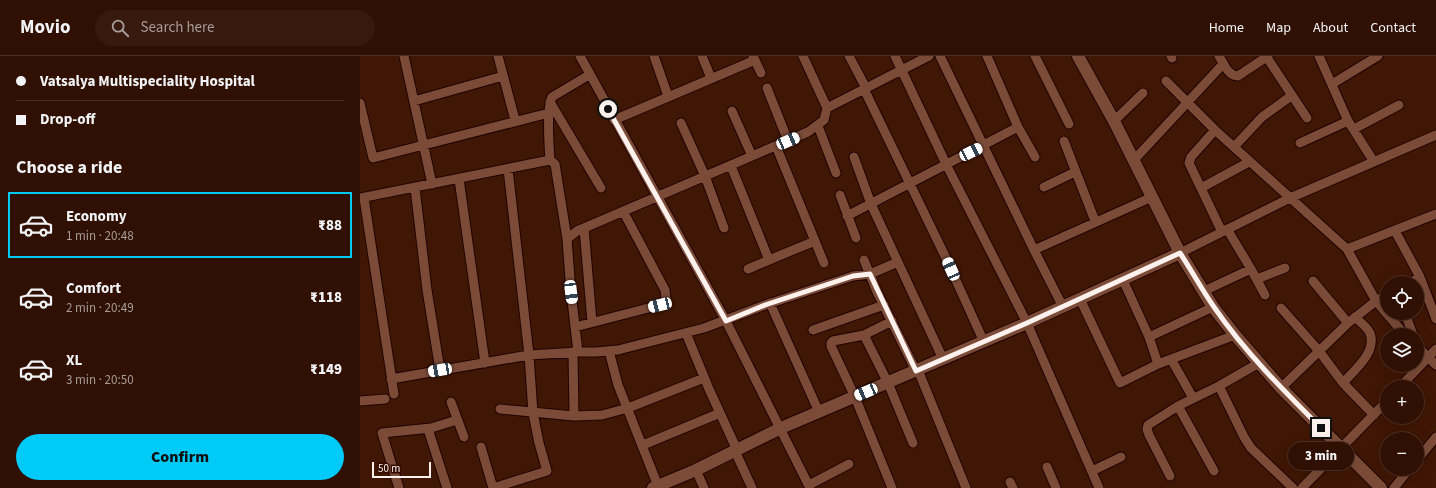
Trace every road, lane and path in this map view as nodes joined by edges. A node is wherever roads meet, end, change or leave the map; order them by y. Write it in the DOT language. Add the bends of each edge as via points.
graph roads {
  1 [pos="404,56"];
  2 [pos="498,56"];
  3 [pos="580,56"];
  4 [pos="654,56"];
  5 [pos="702,56"];
  6 [pos="803,56"];
  7 [pos="849,56"];
  8 [pos="894,56"];
  9 [pos="929,56"];
  10 [pos="940,56"];
  11 [pos="987,56"];
  12 [pos="1035,56"];
  13 [pos="1078,56"];
  14 [pos="1267,56"];
  15 [pos="1319,56"];
  16 [pos="1378,56"];
  17 [pos="754,58"];
  18 [pos="1221,60"];
  19 [pos="901,70"];
  20 [pos="761,73"];
  21 [pos="589,75"];
  22 [pos="503,76"];
  23 [pos="711,78"];
  24 [pos="1166,81"];
  25 [pos="1332,84"];
  26 [pos="767,88"];
  27 [pos="865,89"];
  28 [pos="1143,93"];
  29 [pos="668,96"];
  30 [pos="1292,96"];
  31 [pos="414,101"];
  32 [pos="550,102"];
  33 [pos="1188,103"];
  34 [pos="360,104"];
  35 [pos="1399,104"];
  36 [pos="827,108"];
  37 [pos="732,111"];
  38 [pos="549,112"];
  39 [pos="1307,118"];
  40 [pos="515,120"];
  41 [pos="614,120"];
  42 [pos="1348,120"];
  43 [pos="1114,121"];
  44 [pos="681,123"];
  45 [pos="1069,124"];
  46 [pos="818,126"];
  47 [pos="1018,127"];
  48 [pos="1215,130"];
  49 [pos="1354,130"];
  50 [pos="1436,135"];
  51 [pos="788,141"];
  52 [pos="1064,141"];
  53 [pos="1300,143"];
  54 [pos="423,145"];
  55 [pos="776,146"];
  56 [pos="983,146"];
  57 [pos="1234,147"];
  58 [pos="752,156"];
  59 [pos="1035,156"];
  60 [pos="854,157"];
  61 [pos="550,160"];
  62 [pos="1134,160"];
  63 [pos="1249,162"];
  64 [pos="1374,162"];
  65 [pos="946,164"];
  66 [pos="731,166"];
  67 [pos="508,169"];
  68 [pos="1075,172"];
  69 [pos="836,174"];
  70 [pos="705,176"];
  71 [pos="459,179"];
  72 [pos="432,184"];
  73 [pos="910,184"];
  74 [pos="1044,187"];
  75 [pos="415,188"];
  76 [pos="601,188"];
  77 [pos="1201,188"];
  78 [pos="840,195"];
  79 [pos="657,197"];
  80 [pos="1152,197"];
  81 [pos="362,198"];
  82 [pos="1290,198"];
  83 [pos="872,204"];
  84 [pos="623,211"];
  85 [pos="1436,214"];
  86 [pos="847,216"];
  87 [pos="1095,221"];
  88 [pos="584,228"];
  89 [pos="724,228"];
  90 [pos="1225,230"];
  91 [pos="1395,231"];
  92 [pos="856,238"];
  93 [pos="567,239"];
  94 [pos="815,241"];
  95 [pos="1347,249"];
  96 [pos="1034,250"];
  97 [pos="1180,253"];
  98 [pos="769,260"];
  99 [pos="864,260"];
  100 [pos="824,262"];
  101 [pos="898,262"];
  102 [pos="1285,268"];
  103 [pos="748,269"];
  104 [pos="1251,269"];
  105 [pos="870,274"];
  106 [pos="1419,276"];
  107 [pos="1123,280"];
  108 [pos="1257,280"];
  109 [pos="1312,281"];
  110 [pos="1424,288"];
  111 [pos="1204,291"];
  112 [pos="1265,295"];
  113 [pos="1080,299"];
  114 [pos="1380,299"];
  115 [pos="1376,301"];
  116 [pos="770,303"];
  117 [pos="884,305"];
  118 [pos="1063,306"];
  119 [pos="1213,307"];
  120 [pos="1281,308"];
  121 [pos="1436,319"];
  122 [pos="1352,320"];
  123 [pos="726,321"];
  124 [pos="892,321"];
  125 [pos="592,322"];
  126 [pos="1027,323"];
  127 [pos="575,327"];
  128 [pos="1399,328"];
  129 [pos="813,330"];
  130 [pos="686,333"];
  131 [pos="864,335"];
  132 [pos="1235,335"];
  133 [pos="1149,337"];
  134 [pos="984,342"];
  135 [pos="1436,350"];
  136 [pos="608,351"];
  137 [pos="1319,351"];
  138 [pos="575,352"];
  139 [pos="1424,352"];
  140 [pos="529,355"];
  141 [pos="1428,356"];
  142 [pos="943,359"];
  143 [pos="1171,359"];
  144 [pos="485,363"];
  145 [pos="1259,363"];
  146 [pos="1158,364"];
  147 [pos="1436,365"];
  148 [pos="440,370"];
  149 [pos="917,370"];
  150 [pos="704,378"];
  151 [pos="391,379"];
  152 [pos="1406,380"];
  153 [pos="888,383"];
  154 [pos="1343,383"];
  155 [pos="1219,386"];
  156 [pos="1281,388"];
  157 [pos="394,394"];
  158 [pos="855,397"];
  159 [pos="1193,398"];
  160 [pos="385,399"];
  161 [pos="360,401"];
  162 [pos="451,402"];
  163 [pos="1178,406"];
  164 [pos="628,408"];
  165 [pos="500,409"];
  166 [pos="1380,409"];
  167 [pos="819,412"];
  168 [pos="534,413"];
  169 [pos="720,413"];
  170 [pos="1374,415"];
  171 [pos="574,416"];
  172 [pos="457,420"];
  173 [pos="428,428"];
  174 [pos="781,428"];
  175 [pos="464,437"];
  176 [pos="1436,437"];
  177 [pos="913,443"];
  178 [pos="642,445"];
  179 [pos="480,447"];
  180 [pos="1340,448"];
  181 [pos="736,451"];
  182 [pos="1424,452"];
  183 [pos="1121,457"];
  184 [pos="849,464"];
  185 [pos="1047,467"];
  186 [pos="696,470"];
  187 [pos="1092,471"];
  188 [pos="1214,471"];
  189 [pos="1170,476"];
  190 [pos="1403,476"];
  191 [pos="654,487"];
  192 [pos="810,487"];
  193 [pos="399,488"];
  194 [pos="447,488"];
  195 [pos="493,488"];
  196 [pos="704,488"];
  197 [pos="752,488"];
  198 [pos="892,488"];
  199 [pos="966,488"];
  200 [pos="1056,488"];
  201 [pos="1099,488"];
  202 [pos="1293,488"];
  203 [pos="1302,488"];
  204 [pos="1381,488"];
  205 [pos="1394,488"];
  1 -- 31 [label="street"];
  2 -- 22 [label="street"];
  3 -- 21 [label="street"];
  4 -- 29 [label="street"];
  5 -- 23 [label="street"];
  6 -- 36 [label="street"];
  7 -- 27 [label="street"];
  8 -- 19 [label="street"];
  9 -- 19 [label="street"];
  10 -- 56 [label="street"];
  11 -- 47 [label="street"];
  12 -- 45 [label="street"];
  13 -- 43 [label="street"];
  14 -- 18 [label="street" via="1238,76 1233,76"];
  14 -- 30 [label="street"];
  15 -- 25 [label="street"];
  16 -- 25 [label="street"];
  17 -- 20 [label="street"];
  17 -- 23 [label="street"];
  18 -- 33 [label="street"];
  19 -- 27 [label="street"];
  19 -- 65 [label="street"];
  21 -- 32 [label="street" via="552,97"];
  21 -- 41 [label="street"];
  22 -- 31 [label="street"];
  22 -- 40 [label="street"];
  23 -- 29 [label="street"];
  24 -- 33 [label="street"];
  25 -- 42 [label="street"];
  26 -- 51 [label="street"];
  27 -- 36 [label="street"];
  27 -- 73 [label="street"];
  28 -- 43 [label="street"];
  29 -- 41 [label="street"];
  30 -- 39 [label="street"];
  30 -- 57 [label="street" via="1262,117"];
  31 -- 54 [label="street"];
  32 -- 38 [label="street"];
  32 -- 76 [label="street"];
  33 -- 48 [label="street"];
  33 -- 62 [label="street"];
  34 -- 54 [label="street" via="373,158"];
  35 -- 49 [label="street"];
  36 -- 46 [label="street" via="824,120"];
  37 -- 58 [label="street"];
  38 -- 40 [label="street"];
  38 -- 61 [label="street"];
  40 -- 54 [label="street"];
  41 -- 79 [label="street"];
  42 -- 49 [label="street"];
  42 -- 53 [label="street"];
  43 -- 62 [label="street"];
  44 -- 70 [label="street"];
  46 -- 51 [label="street"];
  46 -- 69 [label="street"];
  47 -- 56 [label="street"];
  47 -- 59 [label="street"];
  48 -- 57 [label="street"];
  48 -- 77 [label="street" via="1189,160"];
  49 -- 64 [label="street"];
  50 -- 64 [label="street"];
  51 -- 55 [label="street"];
  52 -- 68 [label="street"];
  54 -- 72 [label="street"];
  55 -- 58 [label="street"];
  55 -- 94 [label="street"];
  56 -- 65 [label="street"];
  56 -- 96 [label="street"];
  57 -- 63 [label="street"];
  58 -- 66 [label="street"];
  60 -- 83 [label="street"];
  61 -- 67 [label="street"];
  61 -- 93 [label="street" via="555,164"];
  62 -- 80 [label="street"];
  63 -- 77 [label="street"];
  63 -- 82 [label="street"];
  64 -- 82 [label="street"];
  65 -- 73 [label="street"];
  65 -- 126 [label="street"];
  66 -- 70 [label="street"];
  66 -- 98 [label="street"];
  67 -- 71 [label="street"];
  67 -- 140 [label="street"];
  68 -- 74 [label="street"];
  68 -- 87 [label="street"];
  70 -- 79 [label="street"];
  70 -- 89 [label="street"];
  71 -- 72 [label="street"];
  71 -- 144 [label="street"];
  72 -- 75 [label="street"];
  73 -- 83 [label="street"];
  73 -- 134 [label="street"];
  75 -- 81 [label="street"];
  75 -- 148 [label="street"];
  77 -- 90 [label="street"];
  78 -- 86 [label="street"];
  79 -- 84 [label="street"];
  79 -- 123 [label="street"];
  80 -- 87 [label="street"];
  80 -- 97 [label="street"];
  81 -- 151 [label="street"];
  82 -- 90 [label="street"];
  82 -- 95 [label="street"];
  83 -- 86 [label="street"];
  83 -- 101 [label="street"];
  84 -- 88 [label="street"];
  84 -- 125 [label="street" via="664,290 665,302"];
  85 -- 91 [label="street"];
  86 -- 92 [label="street"];
  87 -- 96 [label="street"];
  88 -- 93 [label="street"];
  88 -- 125 [label="street"];
  90 -- 97 [label="street"];
  90 -- 104 [label="street"];
  91 -- 95 [label="street"];
  91 -- 106 [label="street"];
  93 -- 127 [label="street"];
  94 -- 98 [label="street"];
  94 -- 100 [label="street"];
  95 -- 115 [label="street"];
  96 -- 118 [label="street"];
  97 -- 107 [label="street"];
  97 -- 111 [label="street"];
  98 -- 103 [label="street"];
  99 -- 105 [label="street"];
  101 -- 105 [label="street"];
  101 -- 142 [label="street"];
  102 -- 108 [label="street"];
  104 -- 108 [label="street"];
  104 -- 111 [label="street"];
  105 -- 116 [label="street" via="853,276"];
  105 -- 117 [label="street"];
  107 -- 113 [label="street"];
  107 -- 133 [label="street"];
  108 -- 112 [label="street"];
  109 -- 122 [label="street"];
  110 -- 121 [label="street"];
  111 -- 119 [label="street"];
  113 -- 118 [label="street"];
  113 -- 146 [label="street" via="1120,383"];
  114 -- 115 [label="street"];
  115 -- 122 [label="street"];
  115 -- 128 [label="street"];
  116 -- 123 [label="street"];
  116 -- 167 [label="street"];
  117 -- 124 [label="street"];
  117 -- 129 [label="street"];
  118 -- 126 [label="street"];
  119 -- 132 [label="street"];
  119 -- 133 [label="street"];
  120 -- 137 [label="street"];
  122 -- 137 [label="street"];
  122 -- 154 [label="street" via="1370,333 1371,338 1369,351"];
  123 -- 130 [label="street"];
  123 -- 174 [label="street"];
  124 -- 131 [label="street"];
  124 -- 149 [label="street"];
  125 -- 127 [label="street"];
  126 -- 134 [label="street"];
  126 -- 187 [label="street"];
  127 -- 138 [label="street"];
  130 -- 136 [label="street"];
  130 -- 150 [label="street"];
  131 -- 153 [label="street"];
  131 -- 158 [label="street" via="831,343"];
  132 -- 143 [label="street"];
  132 -- 145 [label="street"];
  133 -- 146 [label="street"];
  134 -- 142 [label="street"];
  135 -- 141 [label="street"];
  136 -- 138 [label="street"];
  136 -- 164 [label="street"];
  137 -- 154 [label="street"];
  137 -- 156 [label="street"];
  138 -- 140 [label="street"];
  138 -- 171 [label="street"];
  139 -- 141 [label="street"];
  140 -- 144 [label="street"];
  140 -- 168 [label="street"];
  141 -- 147 [label="street"];
  141 -- 152 [label="street"];
  142 -- 149 [label="street"];
  143 -- 146 [label="street"];
  143 -- 159 [label="street"];
  144 -- 148 [label="street"];
  145 -- 155 [label="street"];
  145 -- 156 [label="street"];
  148 -- 151 [label="street"];
  149 -- 153 [label="street"];
  149 -- 199 [label="street"];
  150 -- 164 [label="street"];
  150 -- 169 [label="street"];
  151 -- 157 [label="street"];
  153 -- 158 [label="street"];
  153 -- 177 [label="street"];
  154 -- 170 [label="street"];
  155 -- 159 [label="street"];
  155 -- 202 [label="street" via="1251,448"];
  156 -- 180 [label="street"];
  158 -- 167 [label="street"];
  158 -- 198 [label="street"];
  159 -- 163 [label="street"];
  160 -- 161 [label="street"];
  162 -- 172 [label="street"];
  163 -- 188 [label="street"];
  163 -- 189 [label="street" via="1151,422 1147,429"];
  164 -- 171 [label="street" via="602,415"];
  164 -- 178 [label="street"];
  165 -- 168 [label="street"];
  166 -- 170 [label="street"];
  167 -- 174 [label="street"];
  168 -- 171 [label="street"];
  168 -- 195 [label="street" via="547,471"];
  169 -- 178 [label="street"];
  169 -- 181 [label="street"];
  170 -- 180 [label="street"];
  172 -- 173 [label="street"];
  172 -- 175 [label="street"];
  173 -- 193 [label="street" via="382,433"];
  173 -- 194 [label="street"];
  174 -- 181 [label="street"];
  174 -- 192 [label="street"];
  176 -- 182 [label="street"];
  178 -- 191 [label="street"];
  179 -- 195 [label="street"];
  180 -- 203 [label="street"];
  180 -- 204 [label="street"];
  181 -- 186 [label="street"];
  181 -- 197 [label="street"];
  183 -- 187 [label="street"];
  184 -- 192 [label="street"];
  185 -- 200 [label="street"];
  186 -- 191 [label="street"];
  186 -- 196 [label="street"];
  187 -- 201 [label="street"];
  190 -- 205 [label="street"];
}
